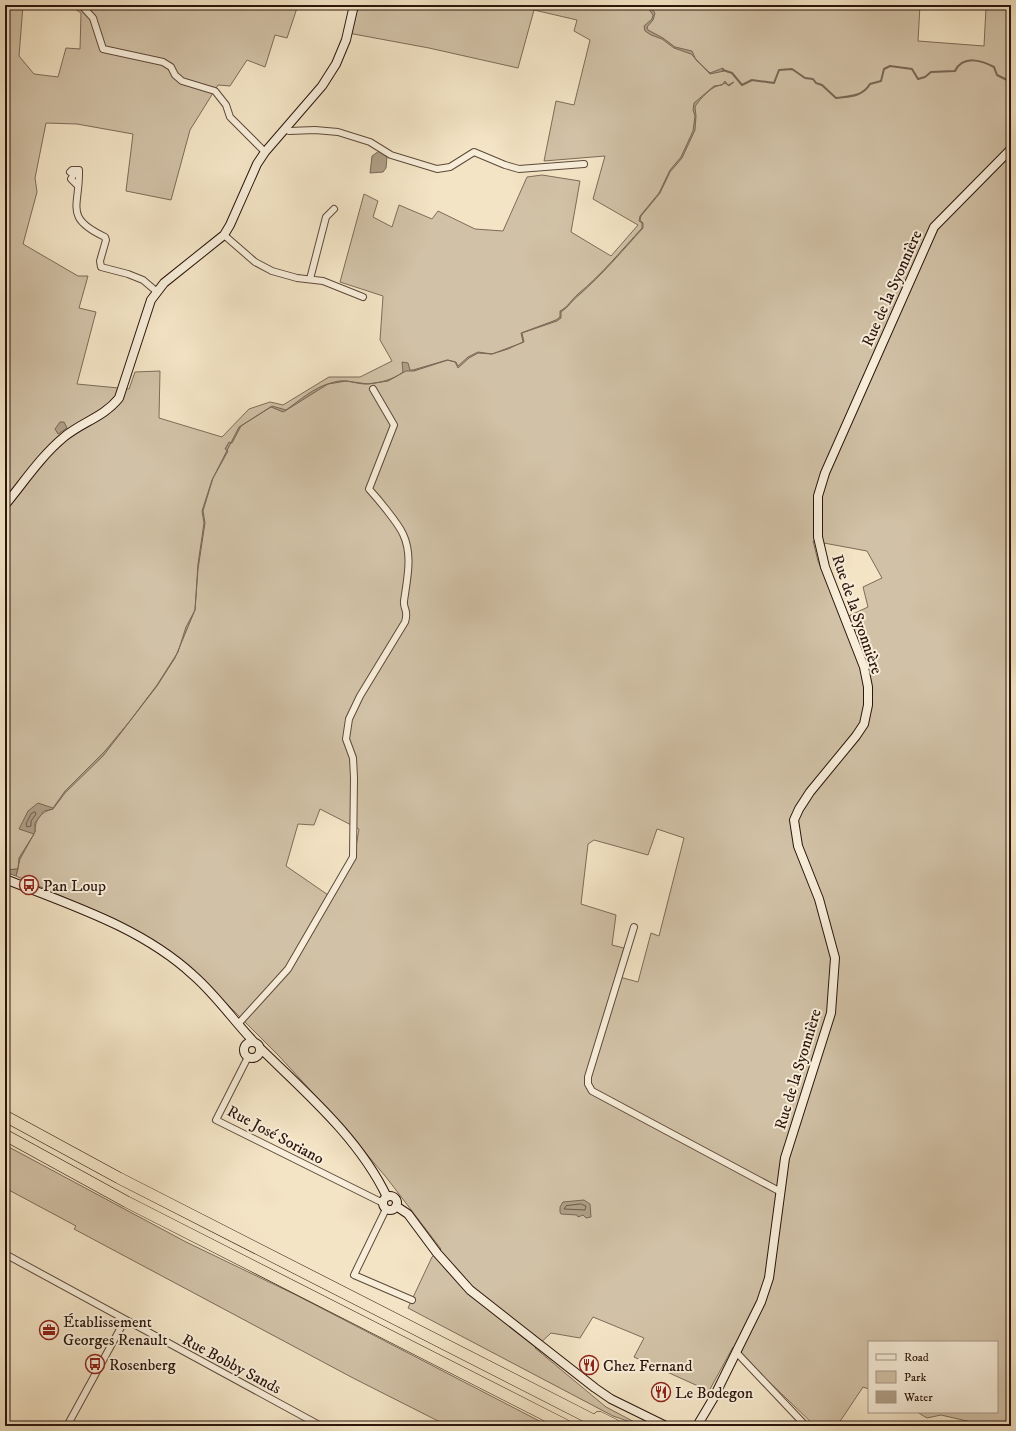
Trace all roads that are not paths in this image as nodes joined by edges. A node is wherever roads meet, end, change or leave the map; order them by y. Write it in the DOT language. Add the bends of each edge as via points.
graph roads {
  1 [pos="81,5"];
  2 [pos="354,5"];
  3 [pos="285,129"];
  4 [pos="1011,149"];
  5 [pos="265,152"];
  6 [pos="584,164"];
  7 [pos="77,185"];
  8 [pos="334,209"];
  9 [pos="224,235"];
  10 [pos="310,280"];
  11 [pos="156,292"];
  12 [pos="363,297"];
  13 [pos="373,389"];
  14 [pos="5,505"];
  15 [pos="5,879"];
  16 [pos="634,927"];
  17 [pos="239,1023"];
  18 [pos="257,1045"];
  19 [pos="245,1046"];
  20 [pos="253,1057"];
  21 [pos="282,1069"];
  22 [pos="5,1116"];
  23 [pos="5,1135"];
  24 [pos="779,1191"];
  25 [pos="385,1203"];
  26 [pos="396,1206"];
  27 [pos="5,1254"];
  28 [pos="412,1300"];
  29 [pos="125,1320"];
  30 [pos="737,1353"];
  31 [pos="546,1396"];
  32 [pos="67,1426"];
  33 [pos="321,1426"];
  34 [pos="567,1426"];
  35 [pos="605,1426"];
  36 [pos="617,1426"];
  37 [pos="666,1426"];
  38 [pos="697,1426"];
  39 [pos="806,1426"];
  1 -- 5 [label="street" via="93,18 103,49 163,62 171,67 182,81 215,91 226,104 230,117"];
  2 -- 3 [label="street" via="346,40 336,64 322,86"];
  3 -- 5 [label="street"];
  3 -- 6 [label="street" via="338,132 370,142 392,155 437,169 450,168 474,152 519,169"];
  4 -- 24 [label="street, Rue de la Syonnière" via="934,227 825,473 818,496 817,517 825,567 864,667 868,705 864,724 810,792 794,820 798,846 819,899 835,958 831,1013 793,1130"];
  5 -- 9 [label="street"];
  7 -- 11 [label="street" via="76,212 82,224 106,240 100,261 101,267 143,280"];
  8 -- 10 [label="street" via="326,217"];
  9 -- 10 [label="street" via="255,262 272,271"];
  9 -- 11 [label="street"];
  10 -- 12 [label="street" via="324,281"];
  11 -- 14 [label="street" via="147,307 119,398 100,416 64,437"];
  13 -- 17 [label="street" via="394,425 369,489 403,534 408,556 404,604 407,613 405,622 349,719 346,739 353,758 353,857 288,969"];
  15 -- 17 [label="street" via="104,919 146,941 193,974"];
  16 -- 24 [label="street" via="588,1084 592,1091"];
  17 -- 18 [label="street"];
  17 -- 19 [label="street"];
  18 -- 19 [label="street" via="249,1043"];
  18 -- 20 [label="street" via="260,1053"];
  18 -- 21 [label="street"];
  19 -- 20 [label="street" via="244,1052"];
  20 -- 21 [label="street" via="264,1058"];
  20 -- 25 [label="street, Rue José Soriano" via="216,1120"];
  21 -- 25 [label="street" via="339,1128 377,1176"];
  22 -- 31 [label="highway" via="119,1178"];
  23 -- 34 [label="highway" via="127,1202"];
  24 -- 30 [label="street, Rue de la Syonnière" via="768,1278 761,1302"];
  25 -- 26 [label="street" via="391,1210"];
  25 -- 26 [label="street" via="394,1198"];
  25 -- 28 [label="street" via="354,1275"];
  26 -- 37 [label="street" via="408,1214 437,1253 470,1290 590,1385 611,1399"];
  27 -- 29 [label="street, Rue Bobby Sands"];
  29 -- 32 [label="street"];
  29 -- 33 [label="street, Rue Bobby Sands"];
  30 -- 38 [label="street, Rue de la Syonnière"];
  30 -- 39 [label="street"];
  31 -- 35 [label="highway"];
  31 -- 36 [label="highway" via="551,1393"];
}
